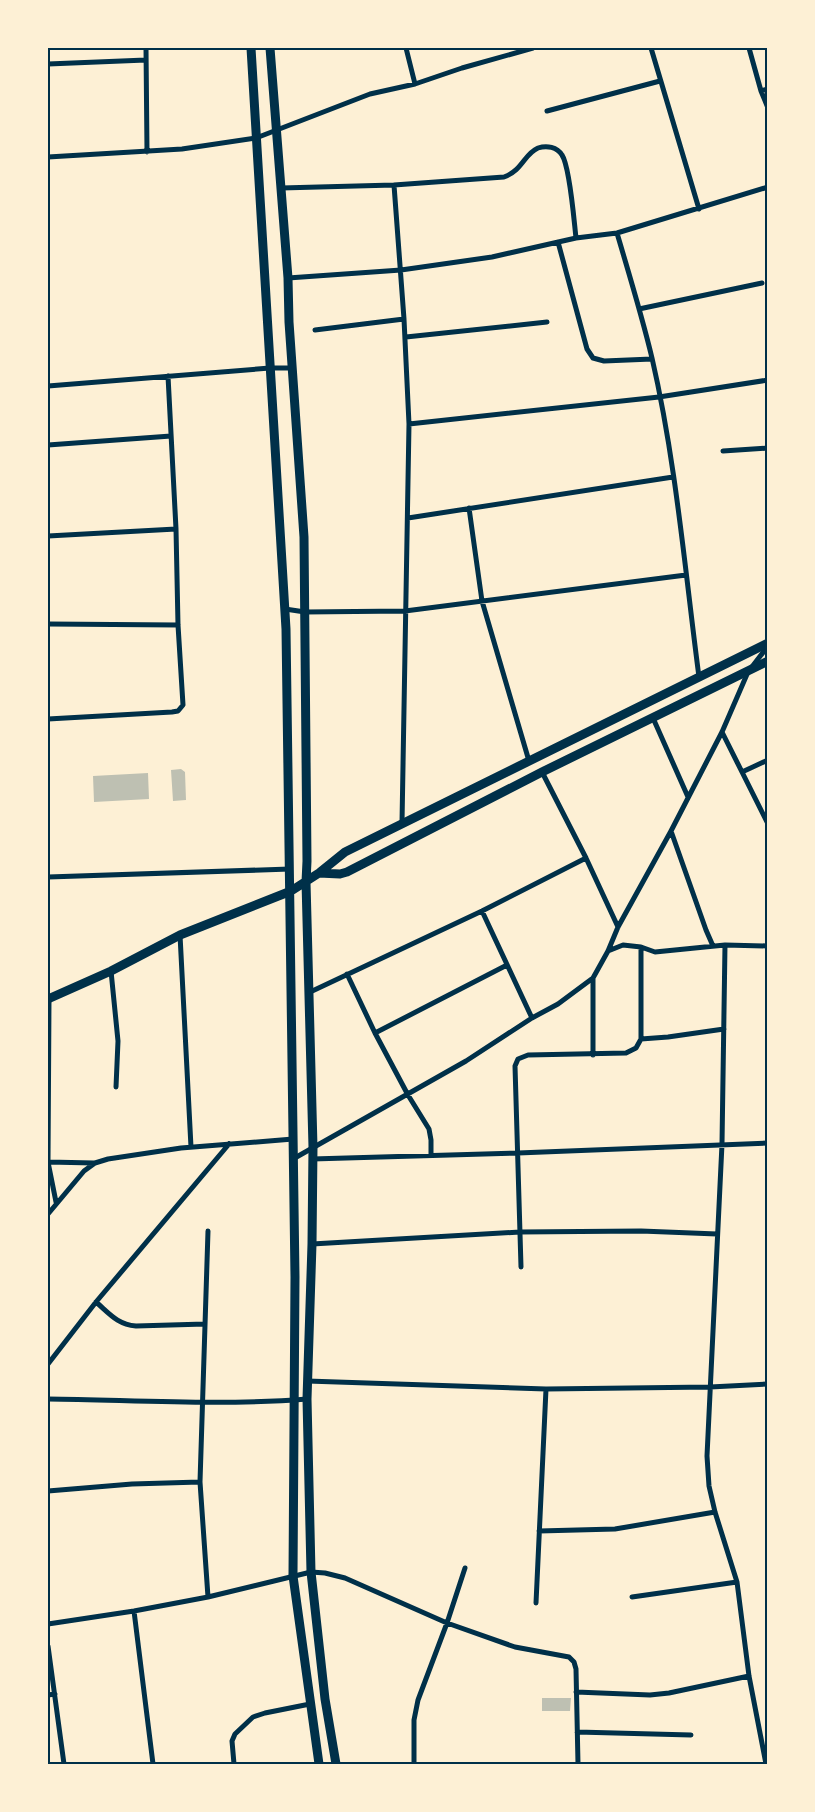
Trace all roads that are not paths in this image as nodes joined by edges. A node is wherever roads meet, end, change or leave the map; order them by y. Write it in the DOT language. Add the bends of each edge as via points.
graph roads {
  1 [pos="146,48"];
  2 [pos="251,48"];
  3 [pos="270,48"];
  4 [pos="406,48"];
  5 [pos="533,48"];
  6 [pos="651,48"];
  7 [pos="749,48"];
  8 [pos="146,60"];
  9 [pos="48,64"];
  10 [pos="660,81"];
  11 [pos="415,84"];
  12 [pos="768,88"];
  13 [pos="761,90"];
  14 [pos="768,108"];
  15 [pos="547,111"];
  16 [pos="277,131"];
  17 [pos="256,138"];
  18 [pos="147,152"];
  19 [pos="48,157"];
  20 [pos="394,184"];
  21 [pos="768,187"];
  22 [pos="281,188"];
  23 [pos="699,209"];
  24 [pos="618,233"];
  25 [pos="576,238"];
  26 [pos="558,242"];
  27 [pos="401,270"];
  28 [pos="288,278"];
  29 [pos="762,283"];
  30 [pos="639,309"];
  31 [pos="404,319"];
  32 [pos="547,322"];
  33 [pos="315,330"];
  34 [pos="406,337"];
  35 [pos="652,359"];
  36 [pos="270,368"];
  37 [pos="292,368"];
  38 [pos="168,376"];
  39 [pos="768,380"];
  40 [pos="48,386"];
  41 [pos="659,397"];
  42 [pos="410,424"];
  43 [pos="171,436"];
  44 [pos="48,445"];
  45 [pos="768,448"];
  46 [pos="723,451"];
  47 [pos="673,477"];
  48 [pos="469,508"];
  49 [pos="408,518"];
  50 [pos="176,529"];
  51 [pos="48,536"];
  52 [pos="686,575"];
  53 [pos="482,601"];
  54 [pos="285,609"];
  55 [pos="406,611"];
  56 [pos="305,612"];
  57 [pos="48,624"];
  58 [pos="178,624"];
  59 [pos="768,644"];
  60 [pos="768,662"];
  61 [pos="748,672"];
  62 [pos="699,677"];
  63 [pos="653,718"];
  64 [pos="48,719"];
  65 [pos="722,732"];
  66 [pos="768,760"];
  67 [pos="529,761"];
  68 [pos="542,772"];
  69 [pos="742,772"];
  70 [pos="688,797"];
  71 [pos="402,823"];
  72 [pos="768,824"];
  73 [pos="671,831"];
  74 [pos="586,858"];
  75 [pos="290,869"];
  76 [pos="319,873"];
  77 [pos="48,877"];
  78 [pos="306,882"];
  79 [pos="290,891"];
  80 [pos="482,910"];
  81 [pos="618,927"];
  82 [pos="180,935"];
  83 [pos="713,946"];
  84 [pos="725,946"];
  85 [pos="768,946"];
  86 [pos="642,947"];
  87 [pos="608,951"];
  88 [pos="507,965"];
  89 [pos="111,971"];
  90 [pos="347,974"];
  91 [pos="593,978"];
  92 [pos="308,994"];
  93 [pos="48,999"];
  94 [pos="532,1018"];
  95 [pos="724,1029"];
  96 [pos="375,1033"];
  97 [pos="641,1039"];
  98 [pos="593,1055"];
  99 [pos="116,1087"];
  100 [pos="408,1094"];
  101 [pos="293,1139"];
  102 [pos="768,1143"];
  103 [pos="229,1144"];
  104 [pos="722,1144"];
  105 [pos="191,1147"];
  106 [pos="312,1147"];
  107 [pos="518,1153"];
  108 [pos="431,1155"];
  109 [pos="293,1159"];
  110 [pos="312,1159"];
  111 [pos="48,1162"];
  112 [pos="95,1163"];
  113 [pos="56,1202"];
  114 [pos="48,1214"];
  115 [pos="208,1231"];
  116 [pos="520,1232"];
  117 [pos="717,1234"];
  118 [pos="312,1244"];
  119 [pos="521,1267"];
  120 [pos="96,1302"];
  121 [pos="204,1324"];
  122 [pos="48,1364"];
  123 [pos="307,1381"];
  124 [pos="768,1384"];
  125 [pos="710,1387"];
  126 [pos="546,1389"];
  127 [pos="48,1399"];
  128 [pos="307,1399"];
  129 [pos="294,1400"];
  130 [pos="203,1404"];
  131 [pos="200,1482"];
  132 [pos="48,1491"];
  133 [pos="714,1512"];
  134 [pos="539,1531"];
  135 [pos="465,1568"];
  136 [pos="311,1572"];
  137 [pos="293,1576"];
  138 [pos="737,1582"];
  139 [pos="208,1597"];
  140 [pos="632,1597"];
  141 [pos="536,1604"];
  142 [pos="134,1610"];
  143 [pos="447,1623"];
  144 [pos="48,1624"];
  145 [pos="48,1646"];
  146 [pos="749,1676"];
  147 [pos="576,1692"];
  148 [pos="55,1694"];
  149 [pos="48,1696"];
  150 [pos="310,1704"];
  151 [pos="577,1732"];
  152 [pos="768,1733"];
  153 [pos="761,1734"];
  154 [pos="691,1735"];
  155 [pos="64,1764"];
  156 [pos="153,1764"];
  157 [pos="234,1764"];
  158 [pos="320,1764"];
  159 [pos="336,1764"];
  160 [pos="414,1764"];
  161 [pos="578,1764"];
  162 [pos="766,1764"];
  1 -- 8 [label="street"];
  2 -- 17 [label="street"];
  3 -- 16 [label="street"];
  4 -- 11 [label="street"];
  5 -- 11 [label="street"];
  6 -- 10 [label="street"];
  7 -- 13 [label="street"];
  8 -- 9 [label="street"];
  8 -- 18 [label="street"];
  10 -- 15 [label="street"];
  10 -- 23 [label="street"];
  11 -- 16 [label="street" via="370,94"];
  12 -- 13 [label="street"];
  13 -- 14 [label="street"];
  16 -- 17 [label="street"];
  16 -- 22 [label="street"];
  17 -- 18 [label="street"];
  17 -- 36 [label="street"];
  18 -- 19 [label="street"];
  20 -- 22 [label="street"];
  20 -- 25 [label="street" via="504,177 515,171 530,152 547,146 563,155"];
  20 -- 27 [label="street"];
  21 -- 23 [label="street"];
  22 -- 28 [label="street"];
  23 -- 24 [label="street"];
  24 -- 25 [label="street"];
  24 -- 30 [label="street"];
  25 -- 26 [label="street"];
  26 -- 27 [label="street" via="492,257"];
  26 -- 35 [label="street" via="587,349 593,358 604,361"];
  27 -- 28 [label="street"];
  27 -- 31 [label="street"];
  28 -- 37 [label="street"];
  29 -- 30 [label="street"];
  30 -- 35 [label="street"];
  31 -- 33 [label="street"];
  31 -- 34 [label="street"];
  32 -- 34 [label="street"];
  34 -- 42 [label="street"];
  35 -- 41 [label="street"];
  36 -- 37 [label="street"];
  36 -- 38 [label="street"];
  36 -- 54 [label="street"];
  37 -- 56 [label="street" via="304,537"];
  38 -- 40 [label="street"];
  38 -- 43 [label="street"];
  39 -- 41 [label="street"];
  41 -- 42 [label="street"];
  41 -- 47 [label="street"];
  42 -- 49 [label="street"];
  43 -- 44 [label="street"];
  43 -- 50 [label="street"];
  45 -- 46 [label="street"];
  47 -- 48 [label="street"];
  47 -- 52 [label="street"];
  48 -- 49 [label="street"];
  48 -- 53 [label="street"];
  49 -- 55 [label="street"];
  50 -- 51 [label="street"];
  50 -- 58 [label="street"];
  52 -- 53 [label="street"];
  52 -- 62 [label="street"];
  53 -- 55 [label="street"];
  53 -- 67 [label="street"];
  54 -- 56 [label="street"];
  54 -- 75 [label="street"];
  55 -- 56 [label="street"];
  55 -- 71 [label="street"];
  56 -- 78 [label="street"];
  57 -- 58 [label="street"];
  58 -- 64 [label="street" via="184,697 178,711"];
  59 -- 61 [label="street"];
  59 -- 62 [label="street"];
  60 -- 61 [label="street"];
  61 -- 63 [label="street"];
  61 -- 65 [label="street"];
  62 -- 67 [label="street"];
  63 -- 68 [label="street"];
  63 -- 70 [label="street"];
  65 -- 69 [label="street"];
  65 -- 70 [label="street"];
  66 -- 69 [label="street"];
  67 -- 71 [label="street"];
  68 -- 74 [label="street"];
  68 -- 76 [label="street" via="347,872"];
  69 -- 72 [label="street"];
  70 -- 73 [label="street"];
  71 -- 76 [label="street" via="345,852"];
  73 -- 81 [label="street"];
  73 -- 83 [label="street"];
  74 -- 80 [label="street"];
  74 -- 81 [label="street"];
  75 -- 77 [label="street"];
  75 -- 79 [label="street"];
  76 -- 78 [label="street"];
  78 -- 79 [label="street"];
  78 -- 92 [label="street"];
  79 -- 82 [label="street"];
  79 -- 101 [label="street"];
  80 -- 88 [label="street"];
  80 -- 90 [label="street"];
  81 -- 87 [label="street"];
  82 -- 89 [label="street"];
  82 -- 105 [label="street"];
  83 -- 84 [label="street"];
  83 -- 86 [label="street" via="655,952"];
  84 -- 85 [label="street"];
  84 -- 95 [label="street"];
  86 -- 87 [label="street" via="623,945"];
  86 -- 97 [label="street"];
  87 -- 91 [label="street"];
  88 -- 94 [label="street"];
  88 -- 96 [label="street"];
  89 -- 93 [label="street"];
  89 -- 99 [label="street" via="118,1041"];
  90 -- 92 [label="street"];
  90 -- 96 [label="street"];
  91 -- 94 [label="street" via="558,1004"];
  91 -- 98 [label="street"];
  92 -- 106 [label="street"];
  93 -- 111 [label="street"];
  94 -- 100 [label="street"];
  95 -- 97 [label="street"];
  95 -- 104 [label="street"];
  96 -- 100 [label="street"];
  97 -- 98 [label="street" via="636,1048 626,1053"];
  98 -- 107 [label="street" via="518,1058 514,1066"];
  100 -- 106 [label="street"];
  100 -- 108 [label="street" via="429,1129"];
  101 -- 103 [label="street"];
  101 -- 109 [label="street"];
  102 -- 104 [label="street"];
  103 -- 105 [label="street"];
  103 -- 120 [label="street"];
  104 -- 107 [label="street"];
  104 -- 117 [label="street"];
  105 -- 112 [label="street"];
  106 -- 109 [label="street"];
  106 -- 110 [label="street"];
  107 -- 108 [label="street"];
  107 -- 116 [label="street"];
  108 -- 110 [label="street"];
  109 -- 129 [label="street"];
  110 -- 118 [label="street"];
  111 -- 112 [label="street"];
  111 -- 113 [label="street"];
  112 -- 113 [label="street"];
  113 -- 114 [label="street"];
  115 -- 121 [label="street"];
  116 -- 117 [label="street"];
  116 -- 118 [label="street"];
  116 -- 119 [label="street"];
  117 -- 125 [label="street"];
  118 -- 123 [label="street"];
  120 -- 121 [label="street" via="126,1325"];
  120 -- 122 [label="street"];
  121 -- 130 [label="street"];
  123 -- 126 [label="street"];
  123 -- 128 [label="street"];
  124 -- 125 [label="street"];
  125 -- 126 [label="street"];
  125 -- 133 [label="street" via="707,1456"];
  126 -- 134 [label="street"];
  127 -- 130 [label="street"];
  128 -- 129 [label="street"];
  128 -- 136 [label="street"];
  129 -- 130 [label="street"];
  129 -- 137 [label="street"];
  130 -- 131 [label="street"];
  131 -- 132 [label="street"];
  131 -- 139 [label="street"];
  133 -- 134 [label="street" via="615,1529"];
  133 -- 138 [label="street"];
  134 -- 141 [label="street"];
  135 -- 143 [label="street"];
  136 -- 137 [label="street"];
  136 -- 143 [label="street" via="345,1578"];
  136 -- 159 [label="street" via="325,1699"];
  137 -- 139 [label="street"];
  137 -- 150 [label="street"];
  138 -- 140 [label="street"];
  138 -- 146 [label="street"];
  139 -- 142 [label="street"];
  142 -- 144 [label="street"];
  142 -- 156 [label="street"];
  143 -- 147 [label="street" via="515,1647 569,1657 574,1662"];
  143 -- 160 [label="street" via="418,1700 414,1720"];
  145 -- 148 [label="street"];
  146 -- 147 [label="street" via="650,1695"];
  146 -- 153 [label="street"];
  147 -- 151 [label="street"];
  148 -- 149 [label="street"];
  148 -- 155 [label="street"];
  150 -- 157 [label="street" via="253,1717 232,1741"];
  150 -- 158 [label="street"];
  151 -- 154 [label="street"];
  151 -- 161 [label="street"];
  152 -- 153 [label="street"];
  153 -- 162 [label="street"];
}
